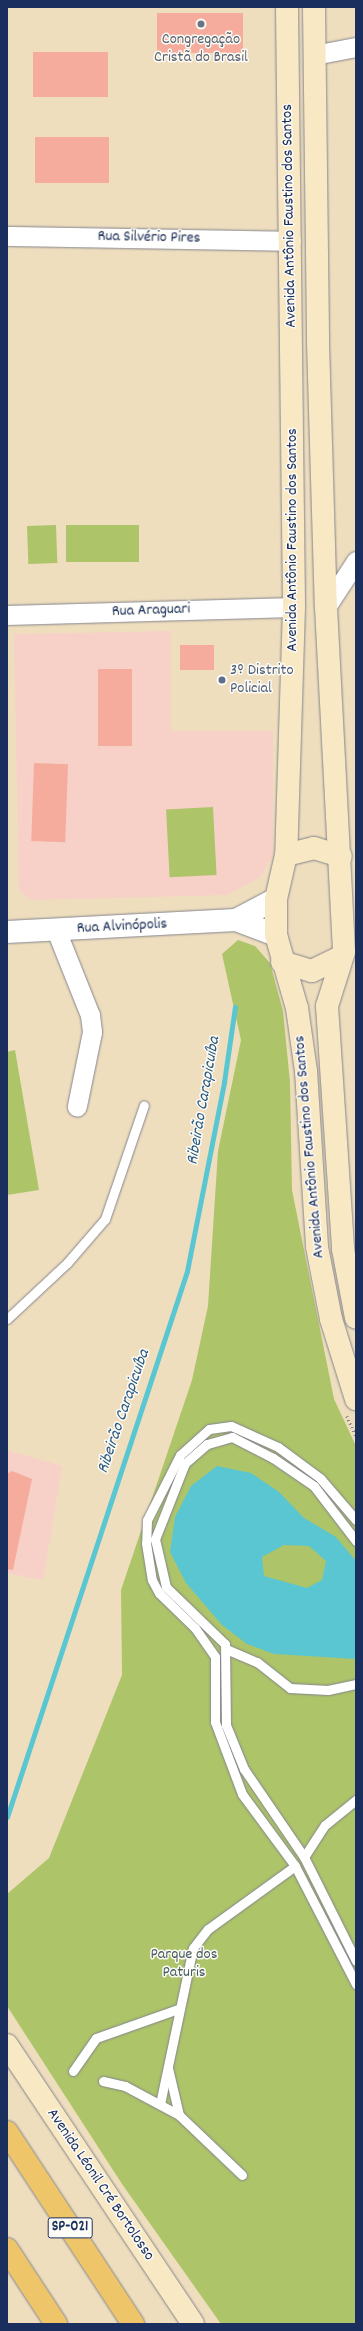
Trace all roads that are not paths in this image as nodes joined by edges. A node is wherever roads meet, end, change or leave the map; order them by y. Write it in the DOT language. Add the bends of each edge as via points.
graph roads {
  1 [pos="287,7"];
  2 [pos="314,7"];
  3 [pos="356,47"];
  4 [pos="314,55"];
  5 [pos="7,236"];
  6 [pos="291,241"];
  7 [pos="356,561"];
  8 [pos="294,607"];
  9 [pos="326,607"];
  10 [pos="7,615"];
  11 [pos="286,855"];
  12 [pos="341,856"];
  13 [pos="276,899"];
  14 [pos="236,920"];
  15 [pos="350,921"];
  16 [pos="56,930"];
  17 [pos="7,932"];
  18 [pos="276,935"];
  19 [pos="347,952"];
  20 [pos="282,962"];
  21 [pos="144,1105"];
  22 [pos="77,1106"];
  23 [pos="356,1318"];
  24 [pos="7,1319"];
  25 [pos="356,1399"];
  26 [pos="356,1520"];
  27 [pos="356,1541"];
  28 [pos="226,1648"];
  29 [pos="356,1684"];
  30 [pos="356,1800"];
  31 [pos="304,1857"];
  32 [pos="295,1866"];
  33 [pos="356,1961"];
  34 [pos="356,1984"];
  35 [pos="178,2009"];
  36 [pos="7,2045"];
  37 [pos="167,2063"];
  38 [pos="73,2071"];
  39 [pos="103,2081"];
  40 [pos="160,2104"];
  41 [pos="178,2115"];
  42 [pos="7,2132"];
  43 [pos="242,2175"];
  44 [pos="7,2249"];
  45 [pos="51,2319"];
  46 [pos="134,2324"];
  47 [pos="193,2324"];
  1 -- 6 [label="main road, Avenida Antônio Faustino dos Santos"];
  2 -- 4 [label="main road, Avenida Antônio Faustino dos Santos"];
  3 -- 4 [label="street"];
  4 -- 9 [label="main road, Avenida Antônio Faustino dos Santos"];
  5 -- 6 [label="street, Rua Silvério Pires"];
  6 -- 8 [label="main road, Avenida Antônio Faustino dos Santos"];
  7 -- 9 [label="street"];
  8 -- 10 [label="street, Rua Araguari"];
  8 -- 11 [label="main road, Avenida Antônio Faustino dos Santos"];
  9 -- 12 [label="main road, Avenida Antônio Faustino dos Santos" via="332,749"];
  11 -- 12 [label="main road" via="314,848"];
  11 -- 13 [label="main road, Avenida Antônio Faustino dos Santos"];
  12 -- 15 [label="main road, Avenida Antônio Faustino dos Santos"];
  13 -- 14 [label="street, Rua Alvinópolis"];
  13 -- 18 [label="main road, Avenida Antônio Faustino dos Santos"];
  14 -- 16 [label="street, Rua Alvinópolis"];
  14 -- 18 [label="street, Rua Alvinópolis"];
  15 -- 19 [label="main road, Avenida Antônio Faustino dos Santos"];
  16 -- 17 [label="street, Rua Alvinópolis"];
  16 -- 22 [label="street" via="90,1015 92,1032"];
  18 -- 20 [label="main road, Avenida Antônio Faustino dos Santos"];
  19 -- 20 [label="main road" via="312,971"];
  19 -- 23 [label="main road, Avenida Antônio Faustino dos Santos" via="327,1006 343,1249"];
  20 -- 25 [label="main road, Avenida Antônio Faustino dos Santos" via="297,1008 306,1071 317,1247 331,1319"];
  21 -- 24 [label="lane" via="105,1219 67,1263"];
  26 -- 32 [label="lane" via="320,1478 278,1447 231,1426 209,1429 180,1455 147,1520 152,1580 159,1593 195,1628 215,1657 214,1722 242,1794"];
  27 -- 28 [label="lane" via="314,1486 273,1458 232,1437 207,1444 185,1463 155,1539 166,1587"];
  28 -- 29 [label="lane" via="257,1662 290,1688 328,1690"];
  28 -- 31 [label="lane" via="226,1726 244,1769"];
  30 -- 31 [label="lane" via="325,1824"];
  31 -- 33 [label="lane"];
  32 -- 34 [label="lane"];
  32 -- 35 [label="lane" via="208,1929 193,1948"];
  35 -- 37 [label="lane"];
  35 -- 38 [label="lane" via="96,2038"];
  36 -- 47 [label="main road, Avenida Léonil Cré Bortolosso"];
  37 -- 40 [label="lane"];
  37 -- 41 [label="lane"];
  39 -- 40 [label="lane" via="124,2086"];
  40 -- 41 [label="lane"];
  41 -- 43 [label="lane"];
  42 -- 46 [label="highway, SP-021"];
  44 -- 45 [label="highway"];
}
